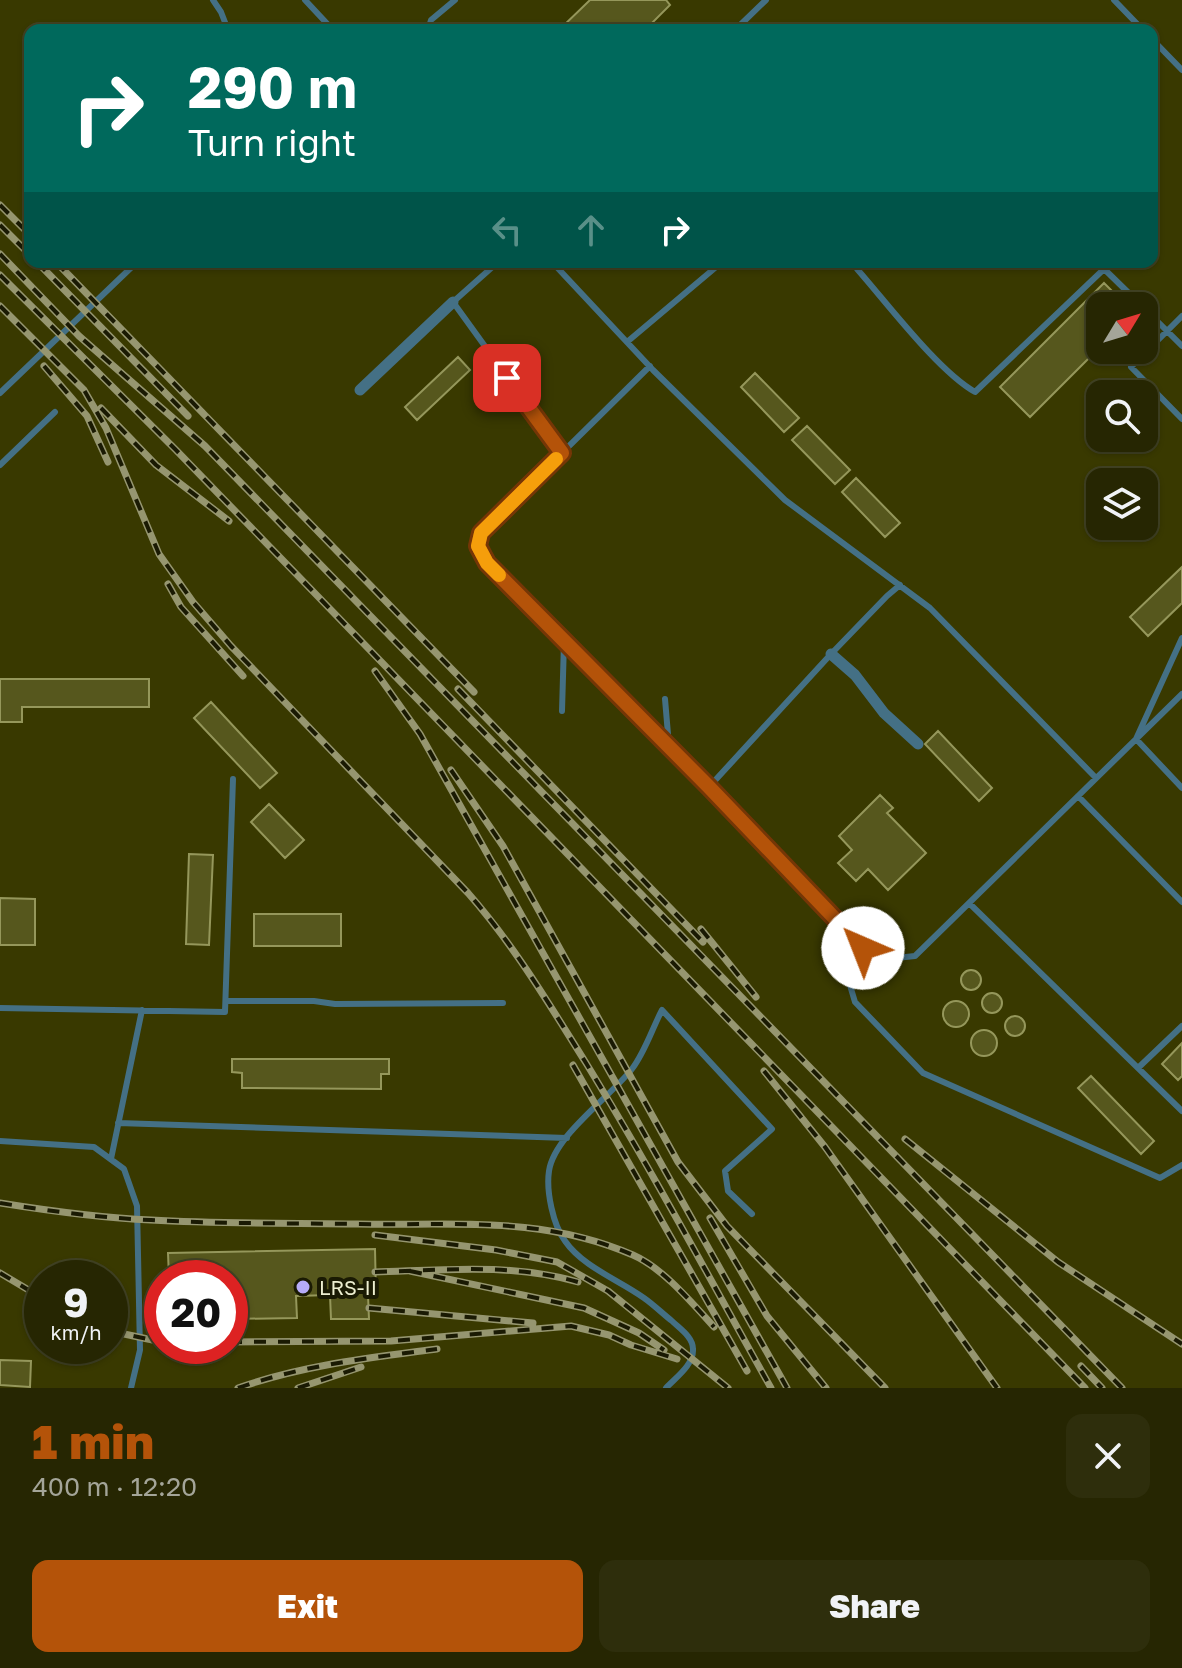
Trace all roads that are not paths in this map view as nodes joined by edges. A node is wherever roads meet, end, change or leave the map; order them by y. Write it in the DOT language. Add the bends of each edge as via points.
graph roads {
  1 [pos="213,0"];
  2 [pos="305,0"];
  3 [pos="455,0"];
  4 [pos="766,0"];
  5 [pos="1114,0"];
  6 [pos="226,24"];
  7 [pos="327,24"];
  8 [pos="430,24"];
  9 [pos="741,24"];
  10 [pos="1137,24"];
  11 [pos="1158,45"];
  12 [pos="1182,70"];
  13 [pos="131,268"];
  14 [pos="491,268"];
  15 [pos="558,268"];
  16 [pos="715,268"];
  17 [pos="857,268"];
  18 [pos="1104,269"];
  19 [pos="1128,292"];
  20 [pos="453,302"];
  21 [pos="1182,316"];
  22 [pos="1158,322"];
  23 [pos="1167,331"];
  24 [pos="627,342"];
  25 [pos="1182,346"];
  26 [pos="650,366"];
  27 [pos="360,390"];
  28 [pos="0,393"];
  29 [pos="55,412"];
  30 [pos="1182,419"];
  31 [pos="562,453"];
  32 [pos="0,465"];
  33 [pos="900,585"];
  34 [pos="1182,638"];
  35 [pos="563,639"];
  36 [pos="831,654"];
  37 [pos="1182,694"];
  38 [pos="665,699"];
  39 [pos="562,711"];
  40 [pos="1136,739"];
  41 [pos="918,744"];
  42 [pos="669,746"];
  43 [pos="1096,778"];
  44 [pos="233,779"];
  45 [pos="709,787"];
  46 [pos="1182,788"];
  47 [pos="1078,796"];
  48 [pos="1182,902"];
  49 [pos="969,903"];
  50 [pos="863,948"];
  51 [pos="226,1001"];
  52 [pos="503,1003"];
  53 [pos="0,1008"];
  54 [pos="142,1010"];
  55 [pos="1182,1026"];
  56 [pos="1138,1068"];
  57 [pos="1182,1111"];
  58 [pos="118,1123"];
  59 [pos="567,1138"];
  60 [pos="0,1141"];
  61 [pos="111,1159"];
  62 [pos="1182,1165"];
  63 [pos="752,1214"];
  64 [pos="131,1388"];
  65 [pos="666,1388"];
  1 -- 6 [label="lane"];
  2 -- 7 [label="lane"];
  3 -- 8 [label="lane"];
  4 -- 9 [label="lane"];
  5 -- 10 [label="lane"];
  11 -- 12 [label="lane"];
  13 -- 28 [label="lane"];
  14 -- 20 [label="lane"];
  15 -- 24 [label="lane"];
  16 -- 24 [label="lane"];
  17 -- 18 [label="lane" via="929,351 975,392"];
  18 -- 19 [label="lane"];
  20 -- 27 [label="street"];
  20 -- 31 [label="lane"];
  21 -- 23 [label="lane"];
  22 -- 23 [label="lane"];
  23 -- 25 [label="lane"];
  23 -- 30 [label="lane" via="1131,367"];
  24 -- 26 [label="lane"];
  26 -- 31 [label="lane"];
  26 -- 33 [label="lane" via="785,500"];
  29 -- 32 [label="lane"];
  31 -- 35 [label="lane" via="481,533 478,546 487,563"];
  33 -- 36 [label="lane"];
  33 -- 43 [label="lane" via="930,608"];
  34 -- 40 [label="lane"];
  35 -- 39 [label="lane"];
  35 -- 42 [label="lane"];
  36 -- 41 [label="street"];
  36 -- 45 [label="lane"];
  37 -- 40 [label="lane"];
  38 -- 42 [label="lane"];
  40 -- 43 [label="lane"];
  40 -- 46 [label="lane"];
  42 -- 45 [label="lane"];
  43 -- 47 [label="lane"];
  44 -- 51 [label="lane"];
  45 -- 50 [label="lane"];
  47 -- 48 [label="lane"];
  47 -- 49 [label="lane"];
  49 -- 50 [label="lane" via="915,956 887,959"];
  49 -- 56 [label="lane"];
  50 -- 62 [label="lane" via="849,982 855,1002 923,1073 1160,1178"];
  51 -- 52 [label="lane"];
  51 -- 54 [label="lane" via="225,1012"];
  53 -- 54 [label="lane"];
  54 -- 58 [label="lane"];
  55 -- 56 [label="lane"];
  56 -- 57 [label="lane"];
  58 -- 59 [label="lane"];
  58 -- 61 [label="lane"];
  59 -- 63 [label="lane" via="634,1065 662,1010 772,1129 725,1171 728,1191"];
  59 -- 65 [label="lane" via="549,1170 560,1231 579,1256 645,1298 689,1336 691,1359"];
  60 -- 61 [label="lane" via="94,1147"];
  61 -- 64 [label="lane" via="124,1169 137,1206 140,1350"];
}
